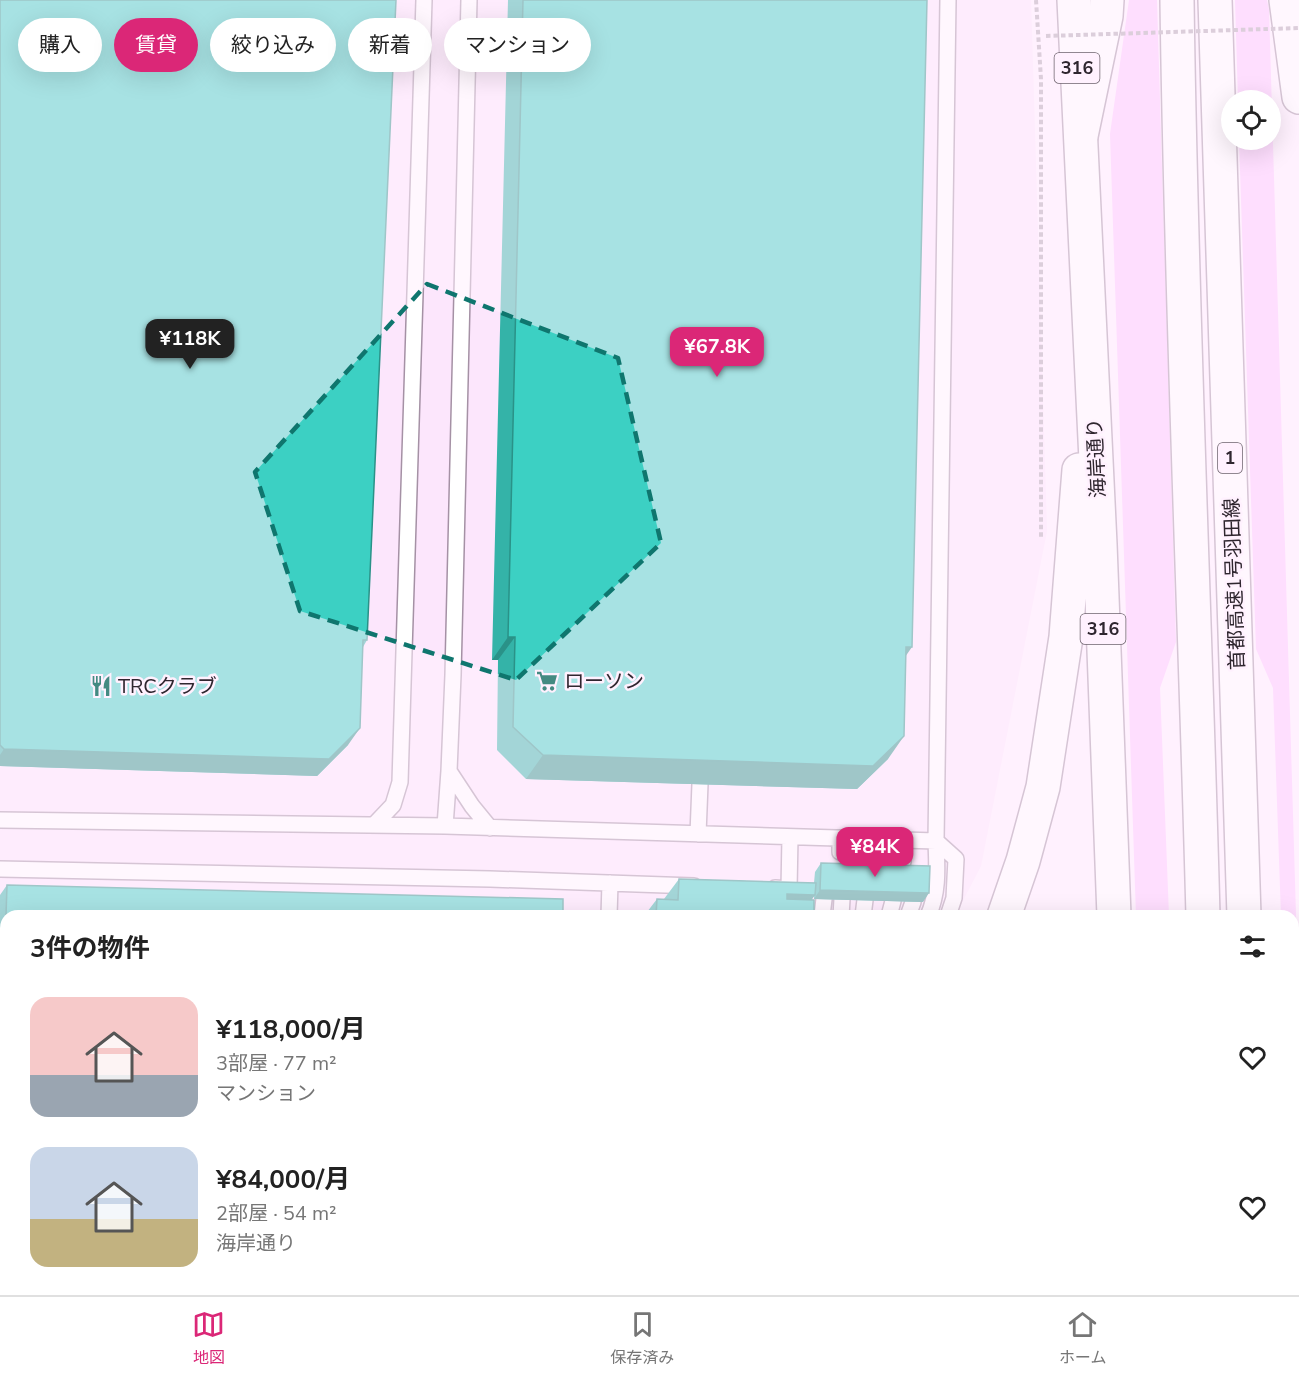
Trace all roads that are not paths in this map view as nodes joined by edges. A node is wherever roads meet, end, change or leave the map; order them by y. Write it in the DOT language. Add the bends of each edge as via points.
graph roads {
  1 [pos="424,0"];
  2 [pos="469,0"];
  3 [pos="948,0"];
  4 [pos="1074,0"];
  5 [pos="1107,0"];
  6 [pos="1177,0"];
  7 [pos="1215,0"];
  8 [pos="1286,0"];
  9 [pos="1299,97"];
  10 [pos="1081,136"];
  11 [pos="1089,342"];
  12 [pos="449,771"];
  13 [pos="700,784"];
  14 [pos="0,820"];
  15 [pos="374,825"];
  16 [pos="445,826"];
  17 [pos="490,828"];
  18 [pos="698,834"];
  19 [pos="790,837"];
  20 [pos="901,840"];
  21 [pos="936,841"];
  22 [pos="840,845"];
  23 [pos="830,865"];
  24 [pos="0,869"];
  25 [pos="903,869"];
  26 [pos="844,873"];
  27 [pos="868,873"];
  28 [pos="610,883"];
  29 [pos="708,886"];
  30 [pos="755,887"];
  31 [pos="824,899"];
  32 [pos="842,899"];
  33 [pos="865,900"];
  34 [pos="893,901"];
  35 [pos="913,902"];
  36 [pos="609,910"];
  37 [pos="823,910"];
  38 [pos="841,910"];
  39 [pos="864,910"];
  40 [pos="891,910"];
  41 [pos="910,910"];
  42 [pos="931,910"];
  43 [pos="950,910"];
  44 [pos="1006,910"];
  45 [pos="1114,910"];
  46 [pos="1203,910"];
  47 [pos="1244,910"];
  1 -- 15 [label="lane" via="400,782 393,806"];
  2 -- 12 [label="lane"];
  3 -- 21 [label="lane"];
  4 -- 10 [label="main road, 海岸通り / 316"];
  5 -- 10 [label="main road"];
  6 -- 46 [label="main road, 首都高速1号羽田線" via="1180,233"];
  7 -- 47 [label="main road, 首都高速1号羽田線 / 1"];
  8 -- 9 [label="main road"];
  10 -- 11 [label="main road, 海岸通り / 316"];
  11 -- 44 [label="main road" via="1066,637 1054,721 1043,787"];
  11 -- 45 [label="main road, 海岸通り / 316"];
  12 -- 16 [label="lane"];
  12 -- 17 [label="lane"];
  13 -- 18 [label="lane"];
  14 -- 15 [label="lane"];
  15 -- 16 [label="lane"];
  16 -- 17 [label="lane"];
  17 -- 18 [label="lane"];
  18 -- 19 [label="lane"];
  19 -- 22 [label="lane"];
  19 -- 30 [label="lane" via="789,889"];
  20 -- 21 [label="lane"];
  20 -- 22 [label="lane"];
  20 -- 25 [label="lane"];
  21 -- 42 [label="lane" via="938,875"];
  21 -- 43 [label="lane" via="956,859"];
  22 -- 23 [label="lane"];
  22 -- 26 [label="lane"];
  22 -- 27 [label="lane" via="860,860"];
  24 -- 28 [label="lane"];
  28 -- 29 [label="lane"];
  28 -- 36 [label="lane"];
  31 -- 37 [label="lane"];
  32 -- 38 [label="lane"];
  33 -- 39 [label="lane"];
  34 -- 40 [label="lane"];
  35 -- 41 [label="lane"];
}
